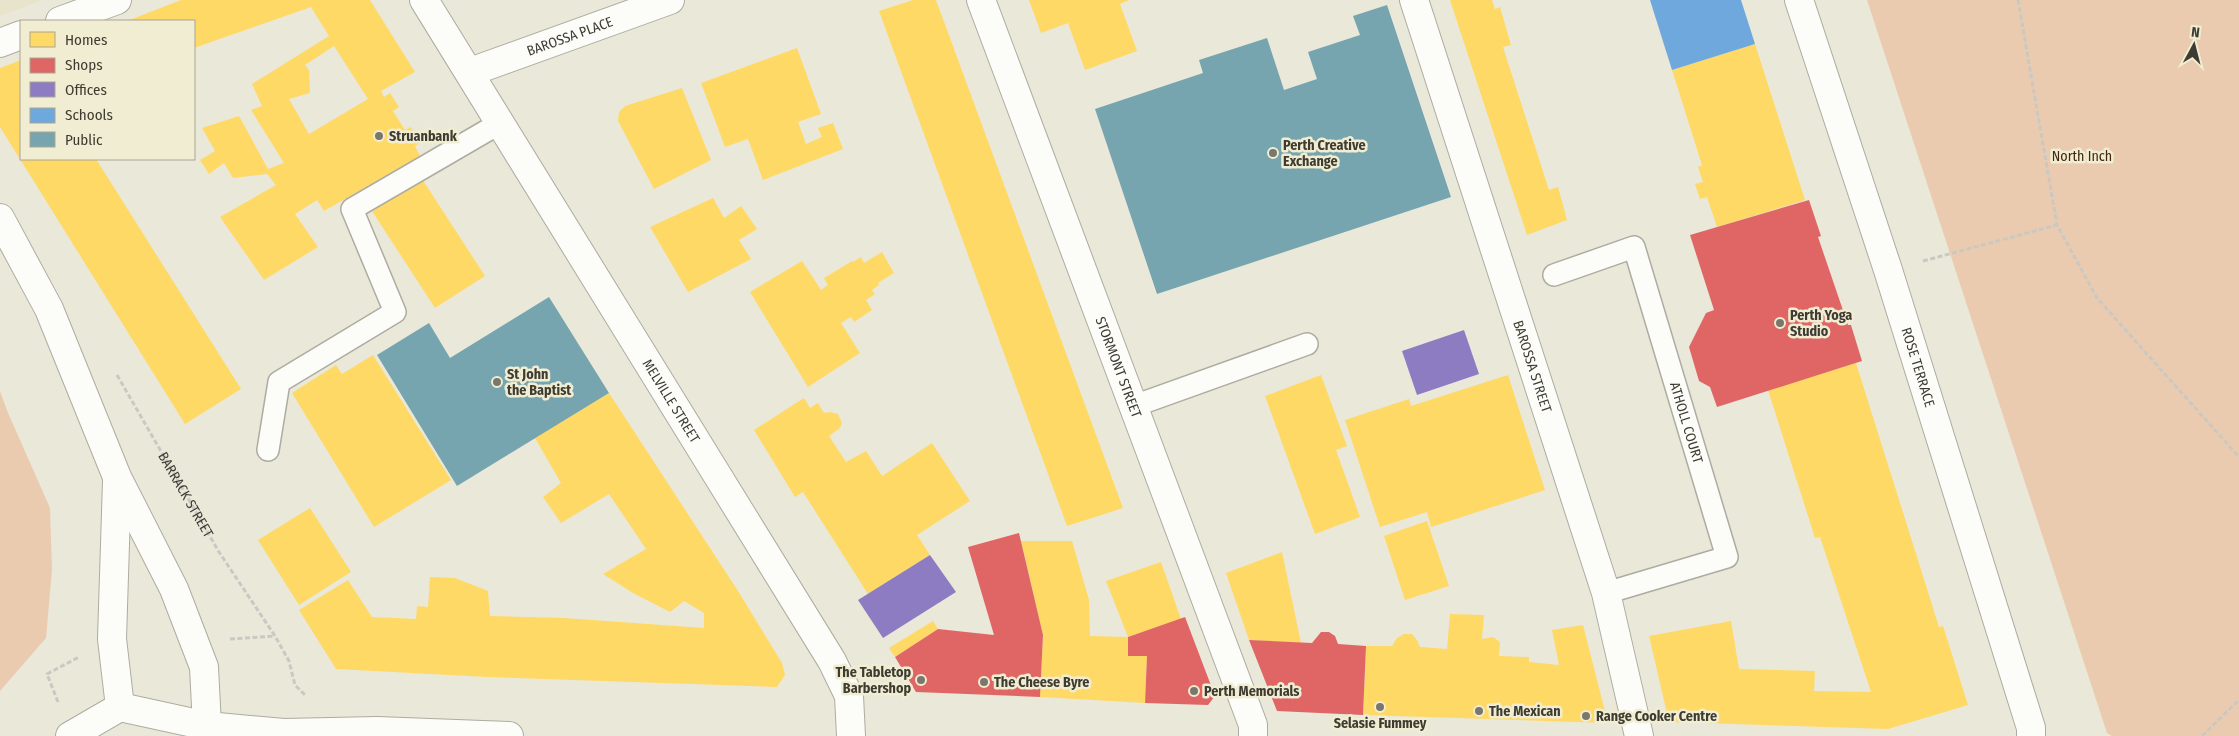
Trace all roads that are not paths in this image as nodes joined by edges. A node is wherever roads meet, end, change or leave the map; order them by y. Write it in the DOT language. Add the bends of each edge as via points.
graph roads {
  1 [pos="118,0"];
  2 [pos="424,0"];
  3 [pos="670,0"];
  4 [pos="981,0"];
  5 [pos="1414,0"];
  6 [pos="1799,0"];
  7 [pos="63,20"];
  8 [pos="20,35"];
  9 [pos="0,43"];
  10 [pos="470,72"];
  11 [pos="500,123"];
  12 [pos="0,218"];
  13 [pos="1554,275"];
  14 [pos="1307,344"];
  15 [pos="1134,406"];
  16 [pos="268,450"];
  17 [pos="117,477"];
  18 [pos="1606,593"];
  19 [pos="120,706"];
  20 [pos="203,731"];
  21 [pos="358,734"];
  22 [pos="70,736"];
  23 [pos="509,736"];
  24 [pos="851,736"];
  25 [pos="1253,736"];
  26 [pos="1638,736"];
  27 [pos="2031,736"];
  1 -- 7 [label="street"];
  2 -- 10 [label="street, MELVILLE STREET"];
  3 -- 10 [label="street, BAROSSA PLACE"];
  4 -- 15 [label="street, STORMONT STREET"];
  5 -- 18 [label="street, BAROSSA STREET"];
  6 -- 27 [label="street, ROSE TERRACE" via="1888,270"];
  8 -- 9 [label="street"];
  10 -- 11 [label="street, MELVILLE STREET"];
  11 -- 16 [label="lane" via="352,209 395,312 279,382"];
  11 -- 24 [label="street, MELVILLE STREET" via="832,661 849,696"];
  12 -- 17 [label="street" via="49,309"];
  13 -- 18 [label="lane, ATHOLL COURT" via="1634,247 1727,557"];
  14 -- 15 [label="lane"];
  15 -- 25 [label="street, STORMONT STREET" via="1253,725"];
  17 -- 19 [label="street" via="112,639"];
  17 -- 20 [label="street" via="174,589 204,667"];
  18 -- 26 [label="street, BAROSSA STREET"];
  19 -- 20 [label="street"];
  19 -- 22 [label="street"];
  20 -- 21 [label="street"];
  21 -- 23 [label="street"];
}
